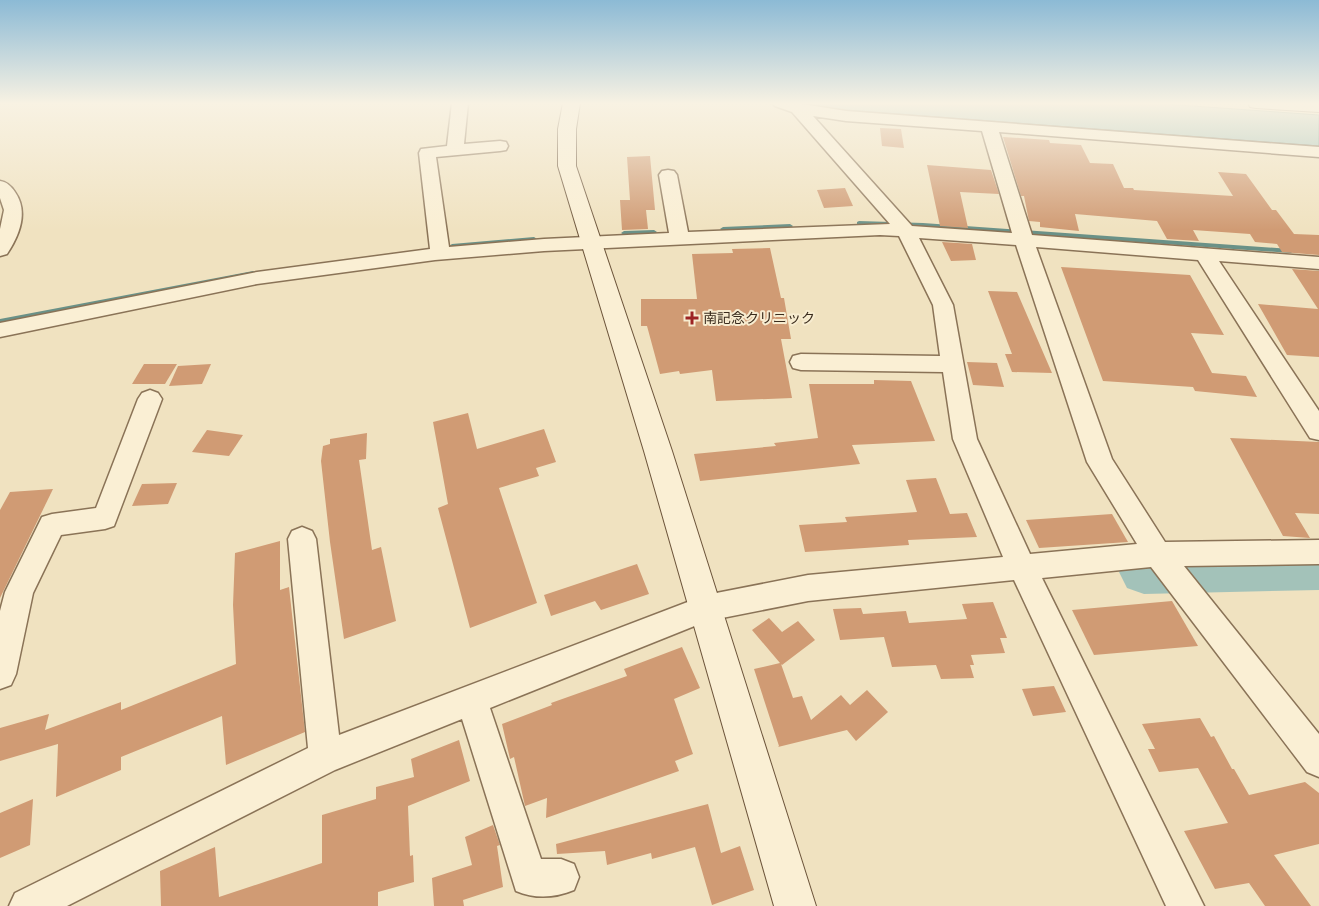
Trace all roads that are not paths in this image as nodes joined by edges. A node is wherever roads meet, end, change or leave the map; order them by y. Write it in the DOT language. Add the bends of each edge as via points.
graph roads {
  1 [pos="456,145"];
  2 [pos="567,145"];
  3 [pos="833,145"];
  4 [pos="995,145"];
  5 [pos="1234,145"];
  6 [pos="500,146"];
  7 [pos="455,150"];
  8 [pos="1311,151"];
  9 [pos="1319,170"];
  10 [pos="668,175"];
  11 [pos="0,186"];
  12 [pos="901,225"];
  13 [pos="1022,235"];
  14 [pos="680,239"];
  15 [pos="591,243"];
  16 [pos="0,250"];
  17 [pos="440,253"];
  18 [pos="1204,254"];
  19 [pos="1319,263"];
  20 [pos="0,330"];
  21 [pos="801,362"];
  22 [pos="953,364"];
  23 [pos="150,399"];
  24 [pos="1319,431"];
  25 [pos="302,539"];
  26 [pos="1319,552"];
  27 [pos="1166,565"];
  28 [pos="1022,567"];
  29 [pos="706,608"];
  30 [pos="0,674"];
  31 [pos="472,700"];
  32 [pos="325,758"];
  33 [pos="1319,760"];
  34 [pos="561,877"];
  35 [pos="28,906"];
  36 [pos="795,906"];
  37 [pos="1185,906"];
  1 -- 7 [label="street"];
  2 -- 15 [label="street" via="567,166"];
  3 -- 12 [label="street"];
  4 -- 13 [label="street"];
  5 -- 8 [label="street"];
  6 -- 7 [label="street"];
  7 -- 17 [label="street" via="427,153"];
  8 -- 9 [label="street"];
  10 -- 14 [label="street"];
  11 -- 16 [label="street" via="10,196 14,210 13,222"];
  12 -- 13 [label="street"];
  12 -- 14 [label="street" via="880,229"];
  12 -- 22 [label="street" via="944,305"];
  13 -- 18 [label="street"];
  13 -- 27 [label="street" via="1100,462"];
  14 -- 15 [label="street"];
  15 -- 17 [label="street"];
  15 -- 29 [label="street"];
  17 -- 20 [label="street" via="256,278"];
  18 -- 19 [label="street"];
  18 -- 24 [label="street"];
  21 -- 22 [label="street"];
  22 -- 28 [label="street" via="965,439"];
  23 -- 30 [label="street" via="105,518 52,525 19,592"];
  25 -- 32 [label="street"];
  26 -- 27 [label="street"];
  27 -- 28 [label="street"];
  27 -- 33 [label="street"];
  28 -- 29 [label="street" via="808,588"];
  28 -- 37 [label="street"];
  29 -- 31 [label="street"];
  29 -- 36 [label="street"];
  31 -- 32 [label="street"];
  31 -- 34 [label="street" via="528,878"];
  32 -- 35 [label="street"];
}
